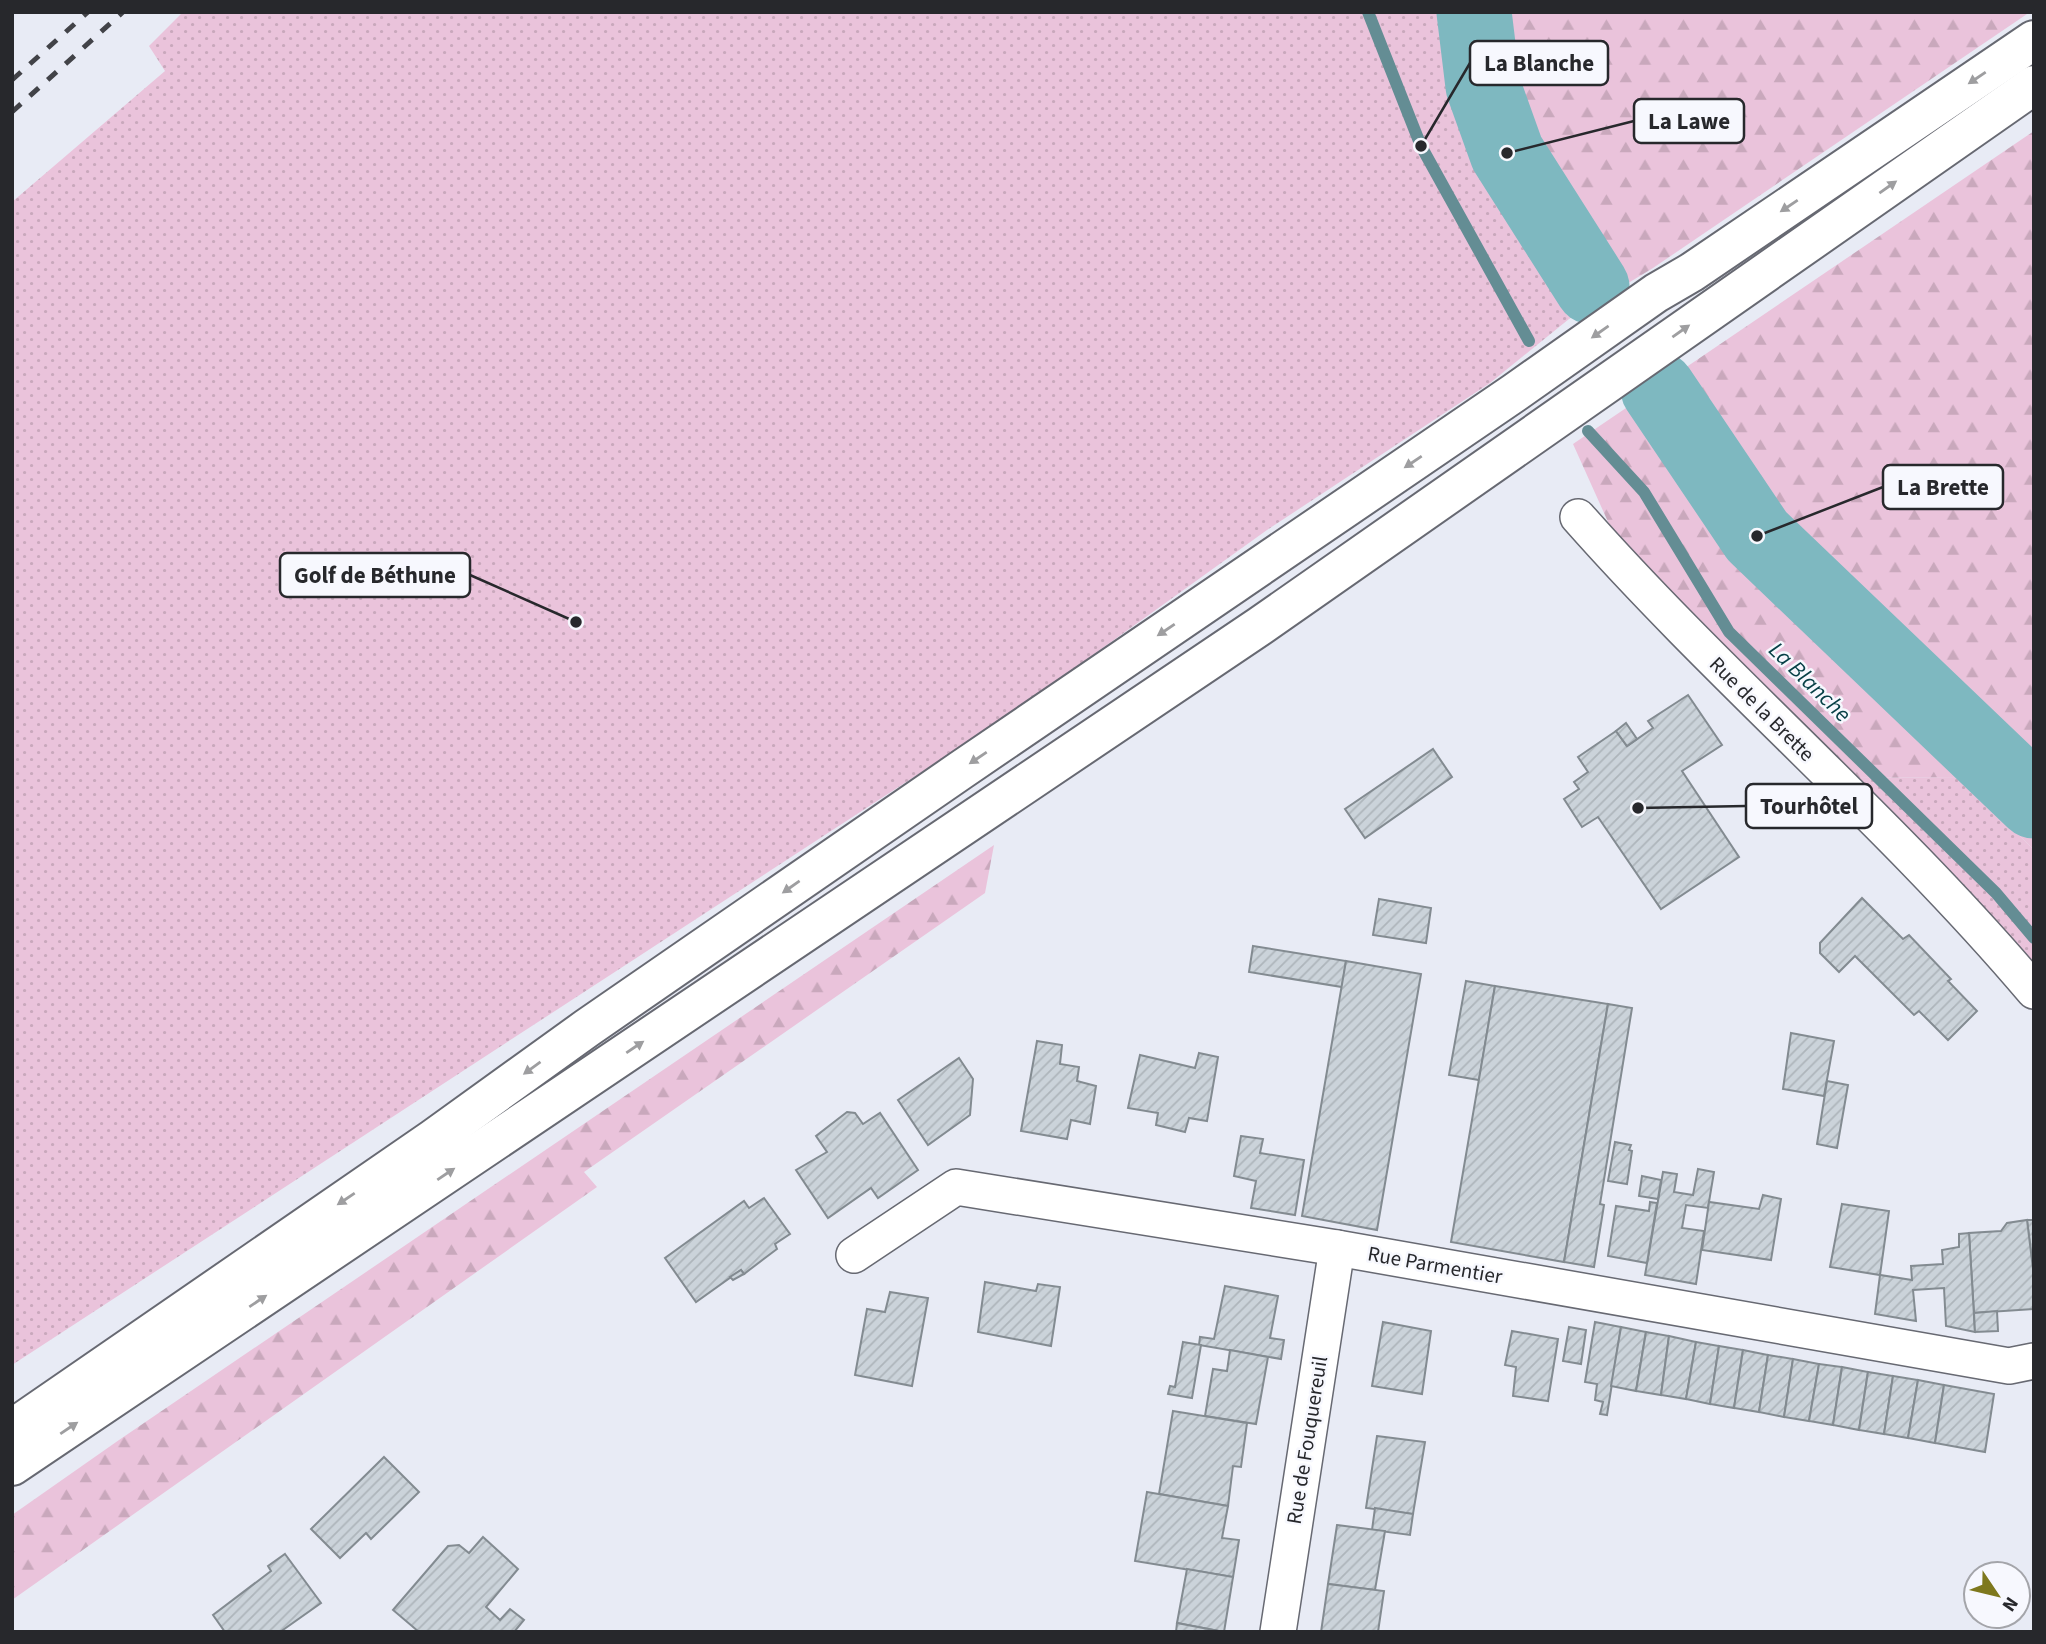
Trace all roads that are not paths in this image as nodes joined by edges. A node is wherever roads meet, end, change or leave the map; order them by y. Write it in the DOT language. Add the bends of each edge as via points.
graph roads {
  1 [pos="2034,40"];
  2 [pos="2034,85"];
  3 [pos="1578,517"];
  4 [pos="2034,991"];
  5 [pos="1337,1248"];
  6 [pos="854,1255"];
  7 [pos="2034,1361"];
  8 [pos="12,1429"];
  9 [pos="12,1466"];
  10 [pos="1278,1632"];
  1 -- 8 [label="main road, one-way" via="961,770"];
  9 -- 2 [label="main road, one-way" via="1260,626"];
  3 -- 4 [label="street, Rue de la Brette" via="1771,719 1931,876"];
  5 -- 6 [label="street, Rue Parmentier" via="956,1187"];
  5 -- 7 [label="street, Rue Parmentier" via="2009,1366"];
  5 -- 10 [label="street, Rue de Fouquereuil"];
}
